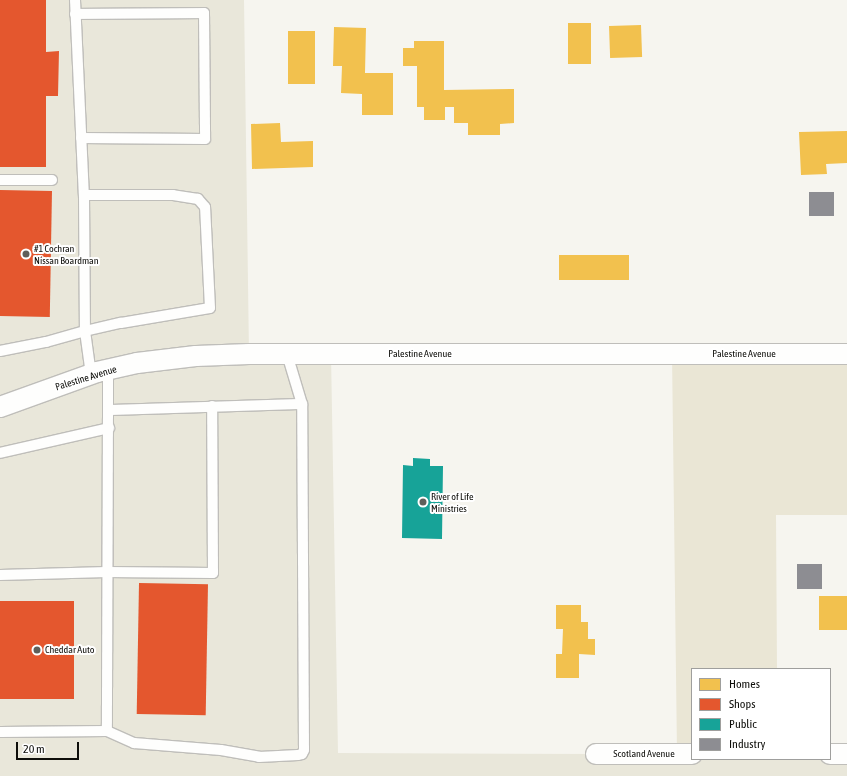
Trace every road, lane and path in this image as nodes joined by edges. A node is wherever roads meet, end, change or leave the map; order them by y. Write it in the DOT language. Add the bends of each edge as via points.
graph roads {
  1 [pos="75,0"];
  2 [pos="75,14"];
  3 [pos="81,138"];
  4 [pos="0,180"];
  5 [pos="52,180"];
  6 [pos="84,195"];
  7 [pos="85,331"];
  8 [pos="0,351"];
  9 [pos="287,354"];
  10 [pos="847,354"];
  11 [pos="99,372"];
  12 [pos="302,404"];
  13 [pos="212,406"];
  14 [pos="0,407"];
  15 [pos="108,410"];
  16 [pos="109,428"];
  17 [pos="0,453"];
  18 [pos="107,572"];
  19 [pos="0,575"];
  20 [pos="107,731"];
  21 [pos="0,732"];
  22 [pos="596,754"];
  23 [pos="691,754"];
  24 [pos="831,754"];
  25 [pos="847,754"];
  1 -- 2 [label="lane"];
  2 -- 3 [label="lane"];
  2 -- 3 [label="lane" via="204,13 205,139"];
  3 -- 6 [label="lane"];
  4 -- 5 [label="lane"];
  6 -- 7 [label="lane"];
  6 -- 7 [label="lane" via="174,195 198,199 205,207 210,308"];
  7 -- 8 [label="lane"];
  7 -- 11 [label="lane"];
  9 -- 10 [label="street, Palestine Avenue"];
  9 -- 11 [label="street, Palestine Avenue" via="196,356 138,363"];
  9 -- 12 [label="lane"];
  11 -- 14 [label="street, Palestine Avenue"];
  11 -- 15 [label="lane"];
  12 -- 13 [label="lane"];
  12 -- 20 [label="lane" via="302,754 259,757 221,750 134,743"];
  13 -- 15 [label="lane"];
  13 -- 18 [label="lane" via="213,573"];
  15 -- 16 [label="lane"];
  16 -- 17 [label="lane"];
  16 -- 18 [label="lane"];
  18 -- 19 [label="lane"];
  18 -- 20 [label="lane"];
  20 -- 21 [label="lane"];
  22 -- 23 [label="street, Scotland Avenue"];
  24 -- 25 [label="street"];
}
